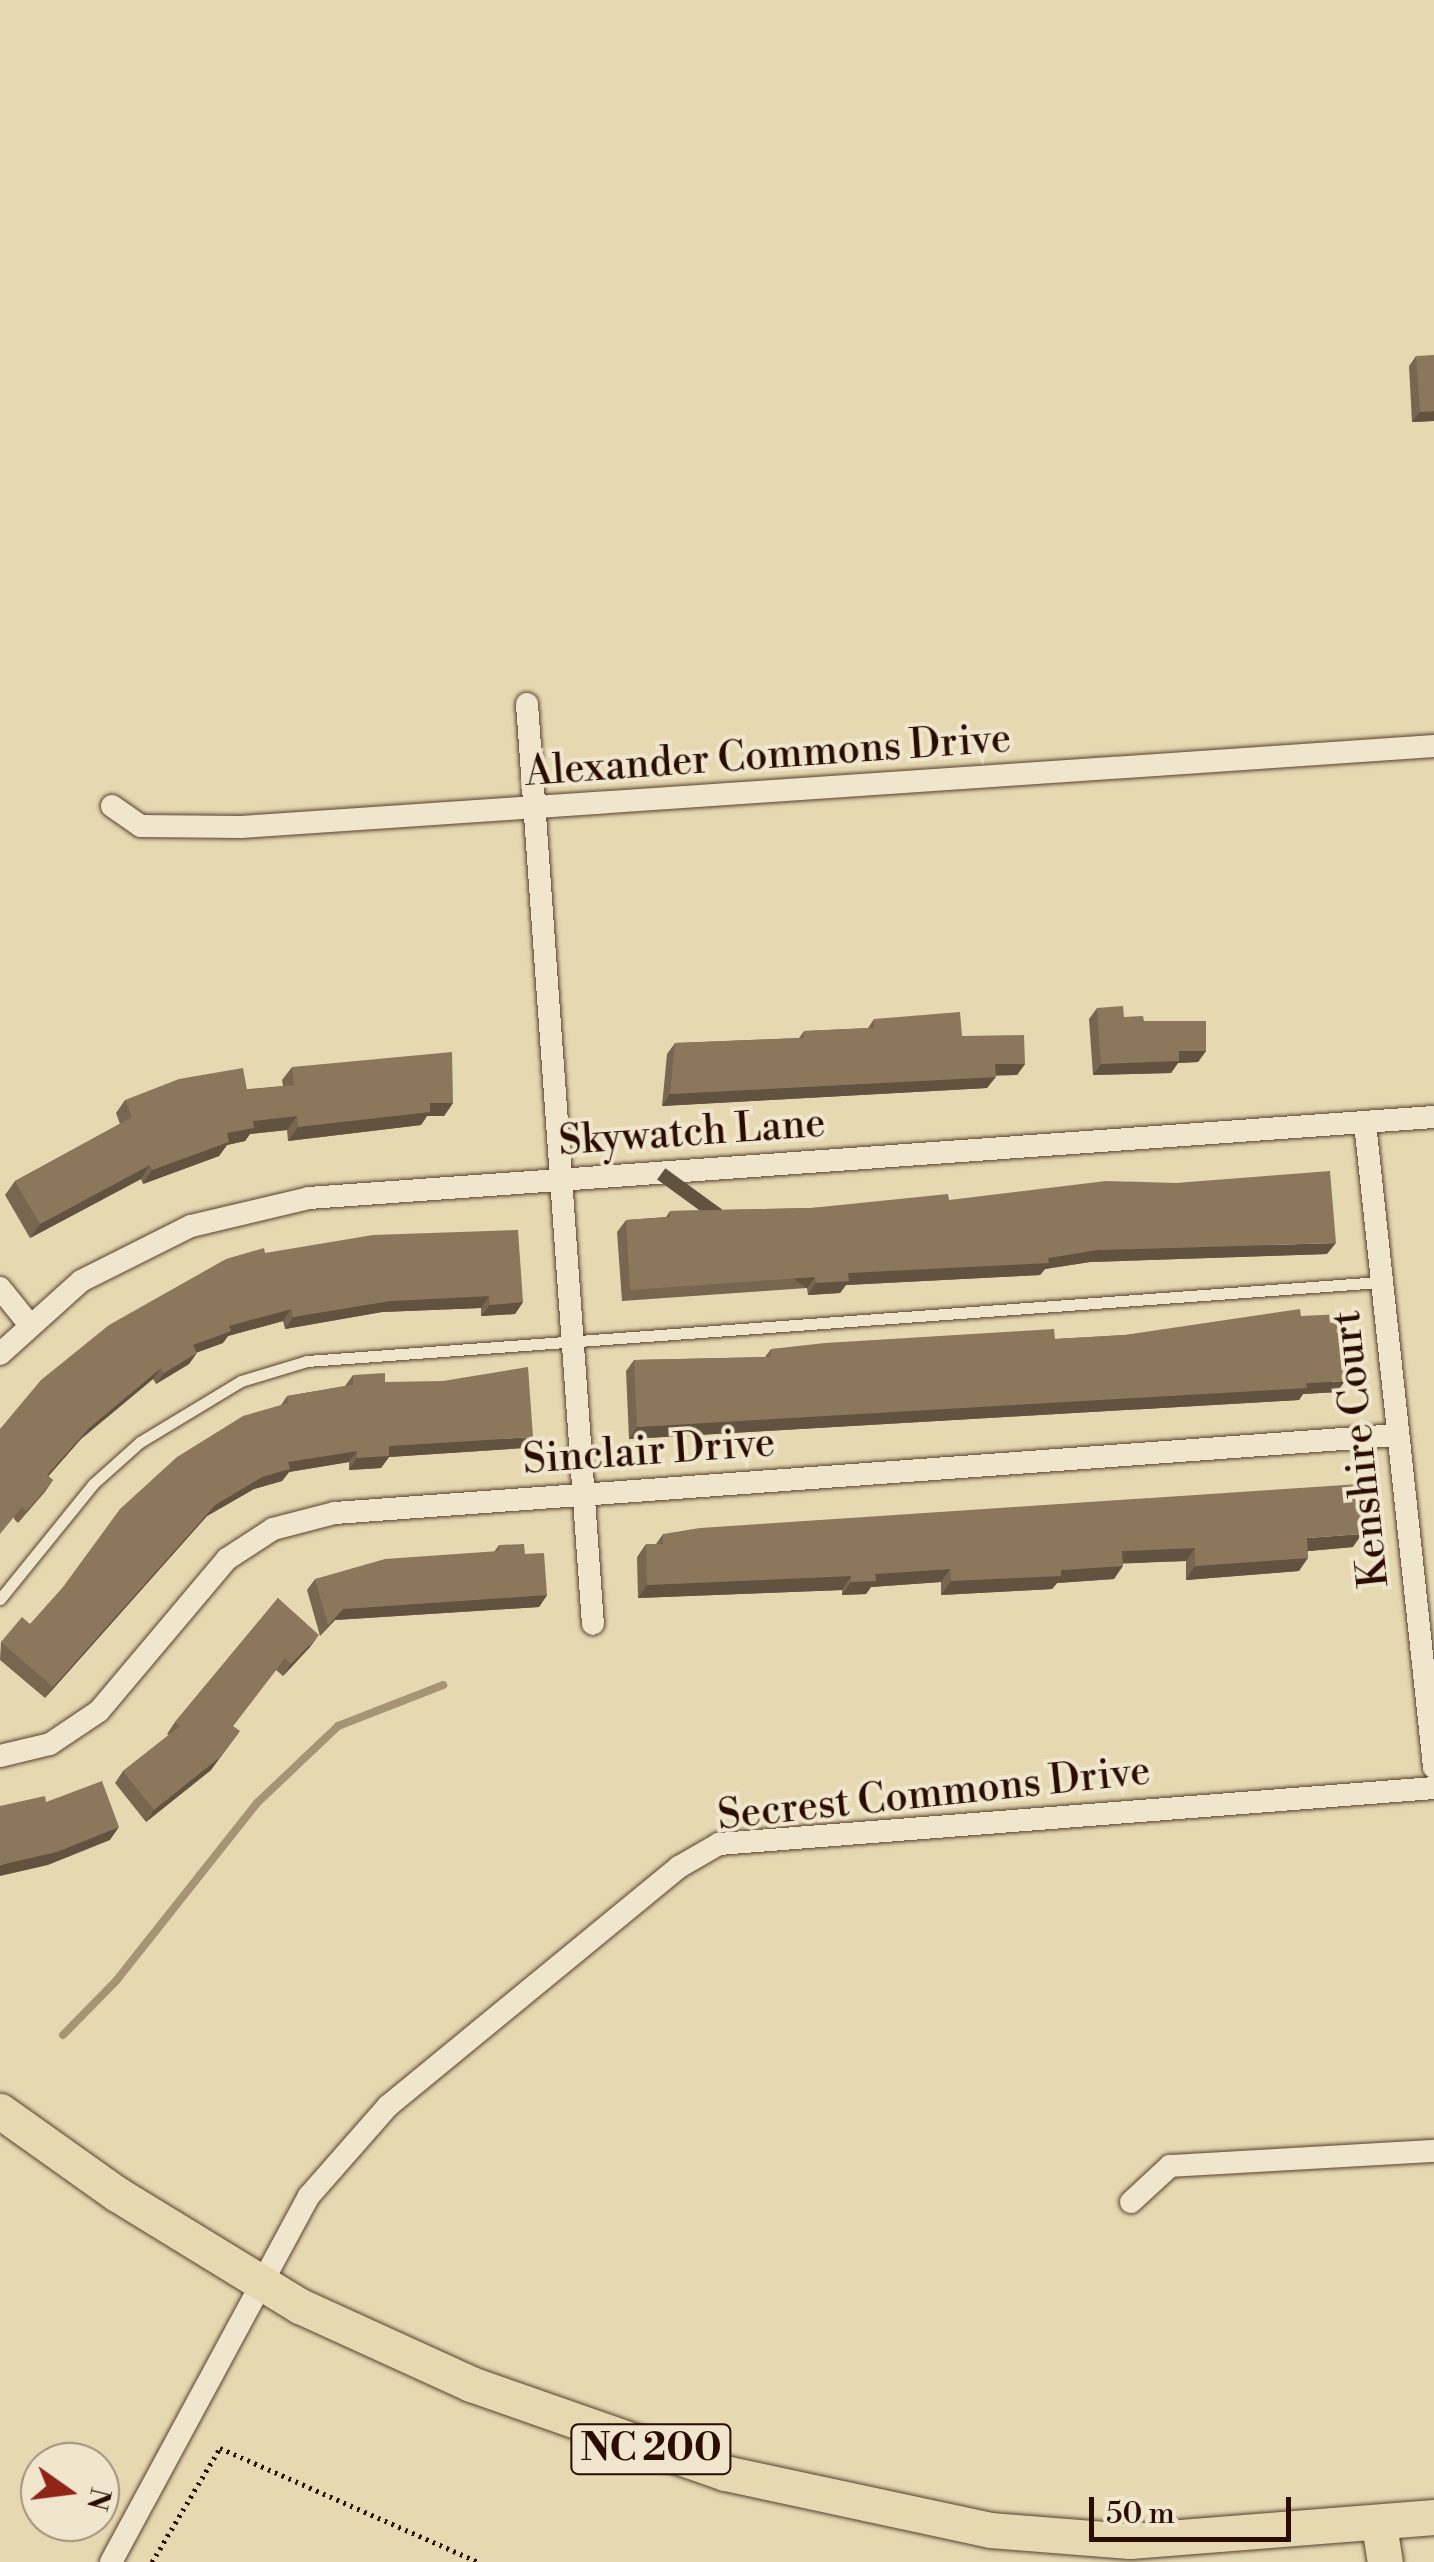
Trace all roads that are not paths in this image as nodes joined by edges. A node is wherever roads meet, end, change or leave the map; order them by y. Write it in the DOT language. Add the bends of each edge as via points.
graph roads {
  1 [pos="527,704"];
  2 [pos="1434,746"];
  3 [pos="112,806"];
  4 [pos="536,810"];
  5 [pos="1434,1117"];
  6 [pos="1366,1122"];
  7 [pos="556,1181"];
  8 [pos="1381,1282"];
  9 [pos="0,1288"];
  10 [pos="29,1324"];
  11 [pos="569,1339"];
  12 [pos="0,1354"];
  13 [pos="1396,1435"];
  14 [pos="582,1494"];
  15 [pos="0,1600"];
  16 [pos="593,1624"];
  17 [pos="0,1756"];
  18 [pos="1434,1767"];
  19 [pos="1434,1788"];
  20 [pos="0,2111"];
  21 [pos="1434,2151"];
  22 [pos="1130,2202"];
  23 [pos="264,2285"];
  24 [pos="1434,2517"];
  25 [pos="1379,2525"];
  26 [pos="111,2562"];
  27 [pos="1385,2562"];
  1 -- 4 [label="street"];
  2 -- 4 [label="street, Alexander Commons Drive"];
  3 -- 4 [label="street, Alexander Commons Drive" via="141,826 242,827"];
  4 -- 7 [label="street"];
  5 -- 6 [label="street, Skywatch Lane"];
  6 -- 7 [label="street, Skywatch Lane"];
  6 -- 8 [label="street, Kenshire Court"];
  7 -- 10 [label="street, Skywatch Lane" via="309,1198 191,1226 80,1280"];
  7 -- 11 [label="street"];
  8 -- 11 [label="lane"];
  8 -- 13 [label="street, Kenshire Court"];
  9 -- 10 [label="street"];
  10 -- 12 [label="street, Skywatch Lane"];
  11 -- 14 [label="street"];
  11 -- 15 [label="lane" via="307,1361 241,1381 140,1442 93,1484"];
  13 -- 14 [label="street, Sinclair Drive"];
  13 -- 18 [label="street, Kenshire Court"];
  14 -- 16 [label="street"];
  14 -- 17 [label="street, Sinclair Drive" via="334,1513 274,1529 227,1559 99,1711 50,1744"];
  19 -- 23 [label="street, Secrest Commons Drive" via="719,1844 679,1867 388,2106 309,2196"];
  20 -- 23 [label="main road, NC 200"];
  21 -- 22 [label="street" via="1170,2166"];
  23 -- 25 [label="main road, NC 200" via="472,2384 574,2424 859,2507 990,2530 1130,2541"];
  23 -- 26 [label="street, Secrest Commons Drive"];
  24 -- 25 [label="main road, NC 200"];
  25 -- 27 [label="main road"];
}
